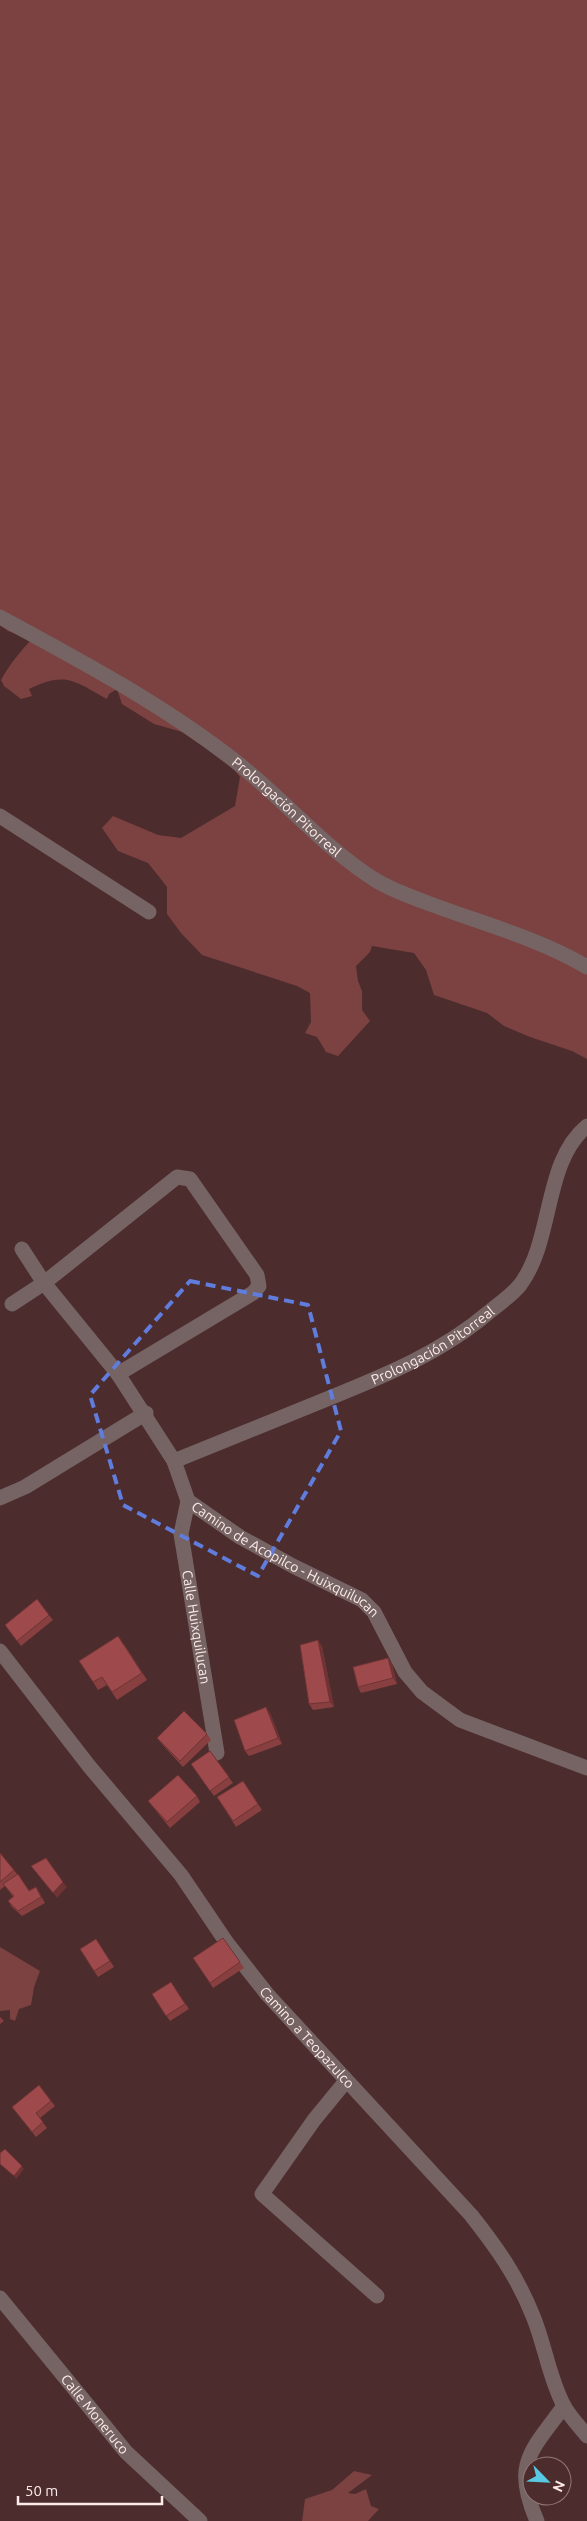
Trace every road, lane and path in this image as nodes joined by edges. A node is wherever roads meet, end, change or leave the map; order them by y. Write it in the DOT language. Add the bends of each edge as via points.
graph roads {
  1 [pos="0,617"];
  2 [pos="0,816"];
  3 [pos="149,912"];
  4 [pos="587,967"];
  5 [pos="587,1126"];
  6 [pos="22,1249"];
  7 [pos="44,1283"];
  8 [pos="12,1304"];
  9 [pos="122,1372"];
  10 [pos="146,1413"];
  11 [pos="174,1461"];
  12 [pos="0,1498"];
  13 [pos="188,1501"];
  14 [pos="0,1651"];
  15 [pos="217,1753"];
  16 [pos="587,1768"];
  17 [pos="346,2081"];
  18 [pos="377,2296"];
  19 [pos="0,2298"];
  20 [pos="564,2406"];
  21 [pos="587,2436"];
  22 [pos="200,2521"];
  23 [pos="537,2521"];
  1 -- 4 [label="street, Prolongación Pitorreal" via="108,675 170,714 240,765 352,864 379,882 546,947"];
  2 -- 3 [label="street"];
  5 -- 11 [label="street, Prolongación Pitorreal" via="578,1134 560,1170 534,1263 520,1286 478,1322 435,1351 391,1372"];
  6 -- 7 [label="street, Camino de Acopilco - Huixquilucan"];
  7 -- 8 [label="street"];
  7 -- 9 [label="street, Camino de Acopilco - Huixquilucan"];
  7 -- 9 [label="street" via="177,1177 184,1176 194,1183 257,1275 260,1286"];
  9 -- 10 [label="street, Camino de Acopilco - Huixquilucan"];
  10 -- 11 [label="street, Camino de Acopilco - Huixquilucan"];
  10 -- 12 [label="street" via="25,1487"];
  11 -- 13 [label="street, Camino de Acopilco - Huixquilucan"];
  13 -- 15 [label="street, Calle Huixquilucan" via="181,1534"];
  13 -- 16 [label="street, Camino de Acopilco - Huixquilucan" via="247,1540 362,1600 374,1612 405,1672 422,1692 460,1720"];
  14 -- 17 [label="street, Camino a Teopazulco" via="89,1766 181,1875 248,1969"];
  17 -- 18 [label="street" via="262,2194"];
  17 -- 20 [label="street, Camino a Teopazulco" via="471,2215 510,2266 534,2318"];
  19 -- 22 [label="street, Calle Moneruco" via="126,2452"];
  20 -- 21 [label="street, Camino a Teopazulco"];
  20 -- 23 [label="street" via="527,2460 527,2500"];
}
